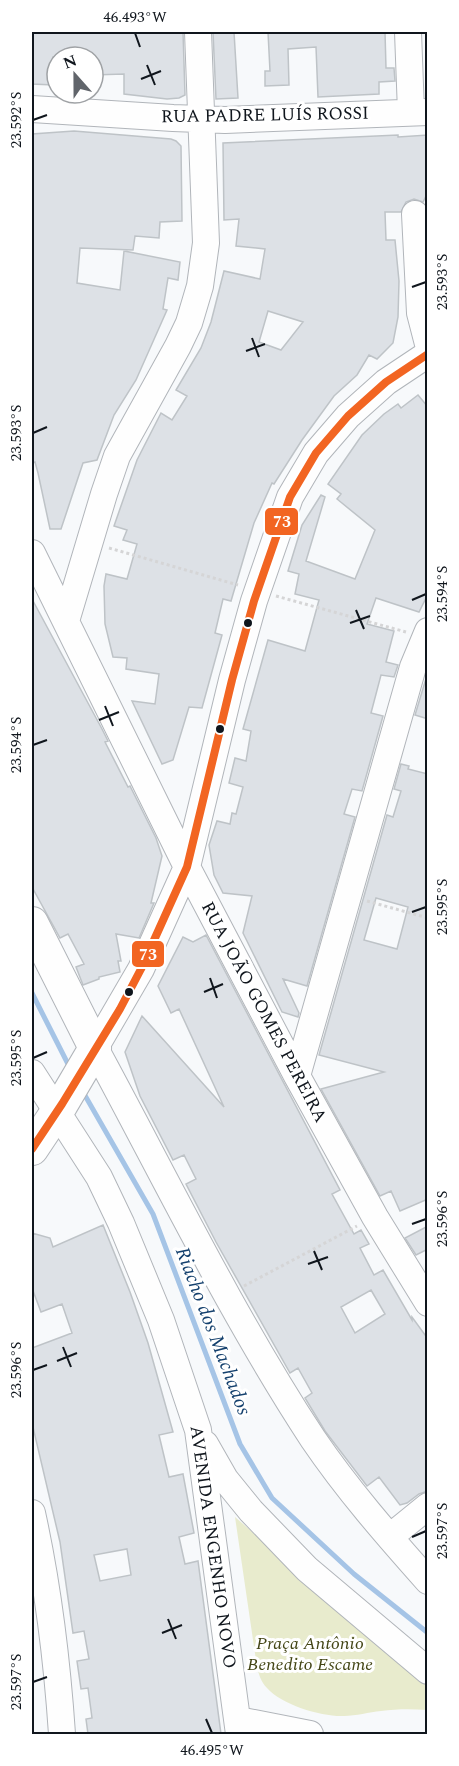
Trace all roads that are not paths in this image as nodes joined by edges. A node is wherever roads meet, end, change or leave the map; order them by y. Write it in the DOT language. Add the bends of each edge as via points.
graph roads {
  1 [pos="198,32"];
  2 [pos="408,32"];
  3 [pos="32,109"];
  4 [pos="419,112"];
  5 [pos="202,119"];
  6 [pos="415,214"];
  7 [pos="428,344"];
  8 [pos="428,354"];
  9 [pos="32,553"];
  10 [pos="66,621"];
  11 [pos="428,631"];
  12 [pos="187,867"];
  13 [pos="32,923"];
  14 [pos="88,1059"];
  15 [pos="32,1073"];
  16 [pos="297,1076"];
  17 [pos="60,1108"];
  18 [pos="32,1149"];
  19 [pos="428,1303"];
  20 [pos="198,1430"];
  21 [pos="428,1506"];
  22 [pos="32,1513"];
  23 [pos="390,1537"];
  24 [pos="428,1581"];
  25 [pos="428,1671"];
  26 [pos="238,1727"];
  27 [pos="62,1734"];
  28 [pos="310,1734"];
  1 -- 5 [label="street"];
  2 -- 4 [label="street"];
  3 -- 5 [label="street, RUA PADRE LUÍS ROSSI"];
  4 -- 5 [label="street, RUA PADRE LUÍS ROSSI"];
  5 -- 10 [label="street" via="206,243 200,286 178,346 117,456"];
  6 -- 7 [label="street" via="420,313"];
  8 -- 12 [label="street" via="386,382 348,416 316,453 290,496 232,680"];
  9 -- 10 [label="street, RUA JOÃO GOMES PEREIRA"];
  10 -- 12 [label="street, RUA JOÃO GOMES PEREIRA"];
  11 -- 16 [label="street" via="413,667"];
  12 -- 14 [label="street" via="141,969"];
  12 -- 16 [label="street, RUA JOÃO GOMES PEREIRA"];
  13 -- 14 [label="main road"];
  14 -- 17 [label="main road"];
  14 -- 23 [label="street" via="314,1439"];
  15 -- 17 [label="street, AVENIDA ENGENHO NOVO"];
  16 -- 19 [label="street, RUA JOÃO GOMES PEREIRA"];
  17 -- 18 [label="main road"];
  17 -- 20 [label="street, AVENIDA ENGENHO NOVO" via="121,1223 161,1320"];
  20 -- 25 [label="street" via="225,1479 251,1511 307,1569"];
  20 -- 26 [label="street, AVENIDA ENGENHO NOVO"];
  21 -- 23 [label="street"];
  22 -- 27 [label="street" via="58,1673"];
  23 -- 24 [label="street"];
  26 -- 28 [label="street"];
}
